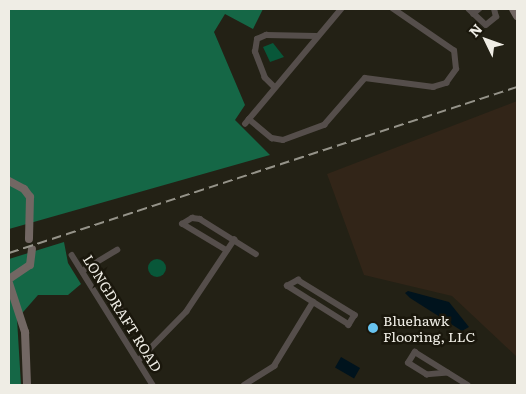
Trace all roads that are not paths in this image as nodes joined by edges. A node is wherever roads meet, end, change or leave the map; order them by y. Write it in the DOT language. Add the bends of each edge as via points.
graph roads {
  1 [pos="340,9"];
  2 [pos="392,9"];
  3 [pos="479,9"];
  4 [pos="494,9"];
  5 [pos="513,9"];
  6 [pos="471,11"];
  7 [pos="517,16"];
  8 [pos="316,36"];
  9 [pos="274,87"];
  10 [pos="9,181"];
  11 [pos="29,239"];
  12 [pos="234,240"];
  13 [pos="32,249"];
  14 [pos="117,250"];
  15 [pos="227,251"];
  16 [pos="256,254"];
  17 [pos="72,255"];
  18 [pos="92,265"];
  19 [pos="82,271"];
  20 [pos="9,278"];
  21 [pos="9,283"];
  22 [pos="313,302"];
  23 [pos="126,317"];
  24 [pos="138,361"];
  25 [pos="448,373"];
  26 [pos="27,385"];
  27 [pos="153,385"];
  28 [pos="244,385"];
  29 [pos="468,385"];
  1 -- 8 [label="street"];
  2 -- 9 [label="street" via="454,51 456,69 446,83 433,87 365,78 324,125 283,140 272,138 247,121"];
  3 -- 6 [label="street"];
  4 -- 6 [label="street" via="496,17 488,24"];
  5 -- 7 [label="street"];
  8 -- 9 [label="street"];
  8 -- 9 [label="street" via="266,35 257,39 254,52 266,80"];
  10 -- 11 [label="street" via="24,188 30,197"];
  12 -- 15 [label="street"];
  12 -- 15 [label="street" via="200,219 185,220 182,224"];
  12 -- 16 [label="street"];
  13 -- 20 [label="street" via="30,265"];
  14 -- 18 [label="street"];
  15 -- 24 [label="street" via="186,312"];
  17 -- 19 [label="street, LONGDRAFT ROAD"];
  18 -- 19 [label="street"];
  18 -- 23 [label="street"];
  19 -- 24 [label="street, LONGDRAFT ROAD"];
  21 -- 26 [label="street" via="25,332"];
  22 -- 22 [label="street" via="287,286 298,280 355,315 349,325"];
  22 -- 28 [label="street" via="274,366"];
  24 -- 27 [label="street, LONGDRAFT ROAD"];
  25 -- 25 [label="street" via="427,375 408,363 415,352"];
  25 -- 29 [label="street"];
}
